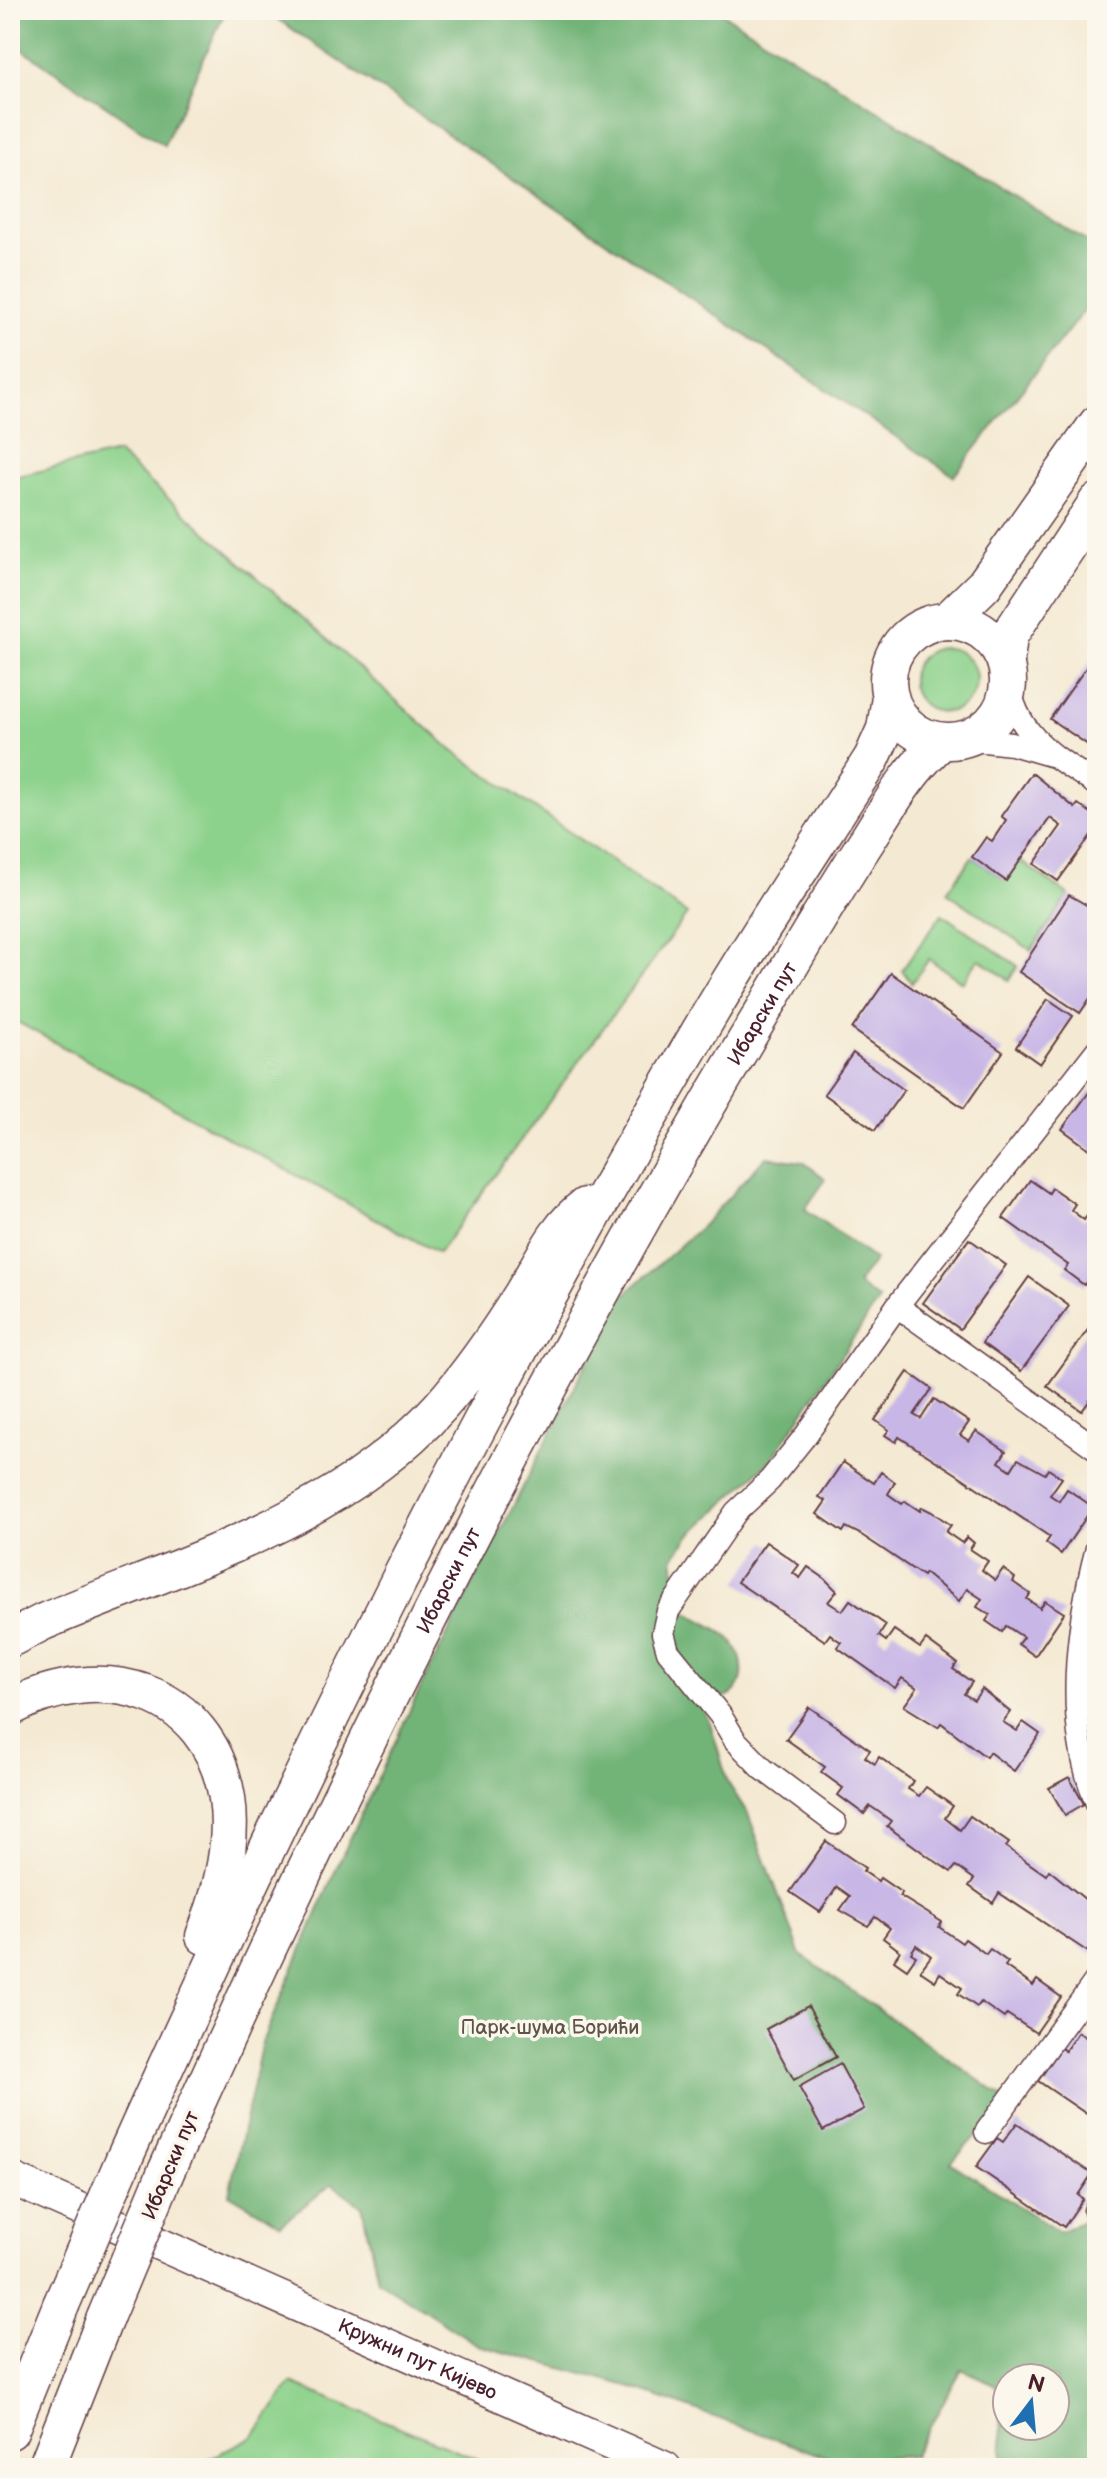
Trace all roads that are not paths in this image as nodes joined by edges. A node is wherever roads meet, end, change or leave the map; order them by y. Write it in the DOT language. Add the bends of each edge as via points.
graph roads {
  1 [pos="1097,424"];
  2 [pos="1097,502"];
  3 [pos="947,621"];
  4 [pos="1007,672"];
  5 [pos="890,697"];
  6 [pos="954,740"];
  7 [pos="1058,758"];
  8 [pos="1097,785"];
  9 [pos="1097,1050"];
  10 [pos="609,1189"];
  11 [pos="897,1306"];
  12 [pos="1097,1449"];
  13 [pos="1097,1548"];
  14 [pos="10,1639"];
  15 [pos="10,1708"];
  16 [pos="1097,1803"];
  17 [pos="835,1823"];
  18 [pos="1097,1979"];
  19 [pos="184,2026"];
  20 [pos="986,2132"];
  21 [pos="10,2178"];
  22 [pos="10,2431"];
  23 [pos="46,2468"];
  24 [pos="665,2468"];
  1 -- 3 [label="main road" via="984,585"];
  2 -- 4 [label="main road" via="1009,636"];
  3 -- 4 [label="main road" via="983,631"];
  3 -- 5 [label="main road" via="917,629 896,651 888,681"];
  4 -- 6 [label="main road" via="1001,711 980,733"];
  4 -- 7 [label="street" via="1018,720"];
  5 -- 6 [label="main road" via="915,732"];
  5 -- 10 [label="main road" via="885,729 872,758 721,996"];
  6 -- 7 [label="street" via="1012,744"];
  6 -- 23 [label="main road, Ибарски пут, bridge" via="913,770 847,872 650,1200 477,1522 277,1926 165,2174"];
  7 -- 8 [label="street"];
  9 -- 11 [label="street"];
  10 -- 14 [label="main road" via="576,1212 462,1380 411,1436 383,1458 299,1513"];
  10 -- 19 [label="main road" via="424,1531"];
  11 -- 12 [label="street"];
  11 -- 17 [label="street" via="806,1435 736,1512 668,1611 663,1633 668,1651 735,1740 763,1769"];
  13 -- 16 [label="street" via="1086,1595 1077,1699 1088,1778"];
  15 -- 19 [label="main road" via="57,1688 124,1685 159,1697 187,1717 207,1742 227,1798 228,1833 218,1897 182,1997"];
  18 -- 20 [label="street"];
  19 -- 22 [label="main road, bridge"];
  21 -- 24 [label="main road, Кружни пут Кијево"];
}
